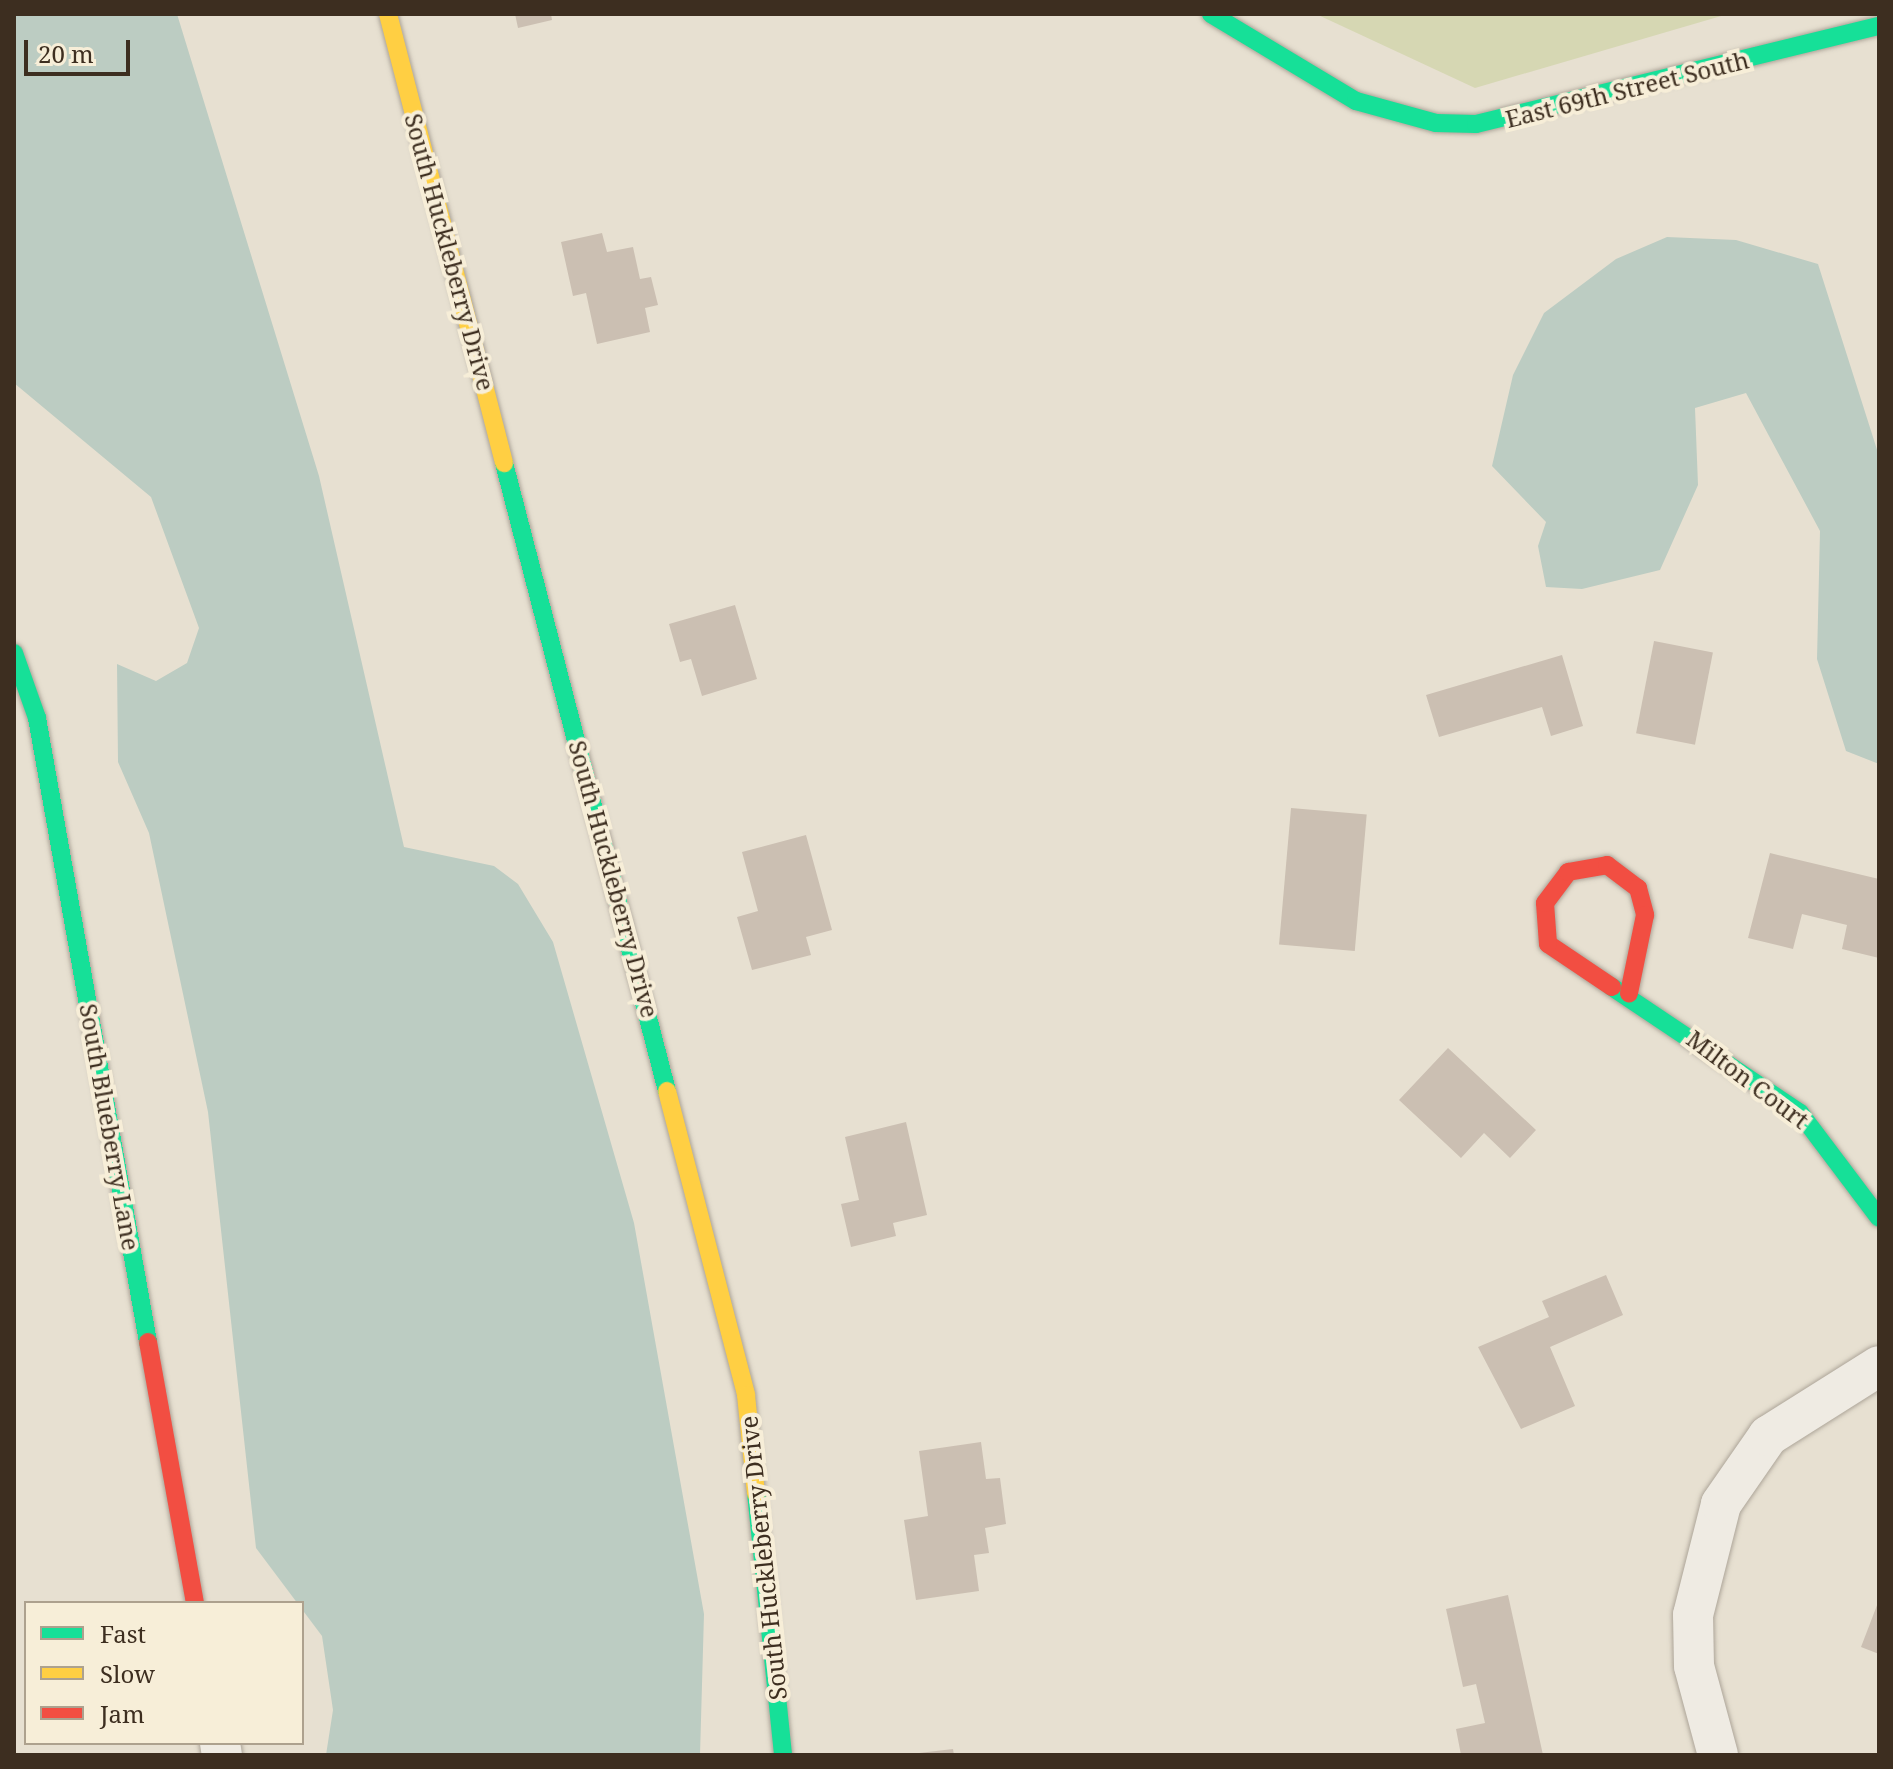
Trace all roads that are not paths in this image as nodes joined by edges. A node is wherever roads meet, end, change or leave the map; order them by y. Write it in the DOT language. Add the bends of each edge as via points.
graph roads {
  1 [pos="388,14"];
  2 [pos="1211,14"];
  3 [pos="1879,26"];
  4 [pos="14,653"];
  5 [pos="1629,993"];
  6 [pos="1879,1218"];
  7 [pos="1879,1366"];
  8 [pos="195,1601"];
  9 [pos="783,1755"];
  10 [pos="1718,1755"];
  1 -- 9 [label="street, South Huckleberry Drive" via="746,1395"];
  2 -- 3 [label="street, East 69th Street South" via="1373,107 1436,123 1518,119"];
  4 -- 8 [label="street, South Blueberry Lane" via="37,718"];
  5 -- 5 [label="street, Milton Court" via="1645,915 1638,888 1607,865 1568,872 1545,903 1548,944 1565,961"];
  5 -- 6 [label="street, Milton Court" via="1800,1113"];
  7 -- 10 [label="street" via="1768,1436 1721,1504 1693,1615 1694,1666"];
}
